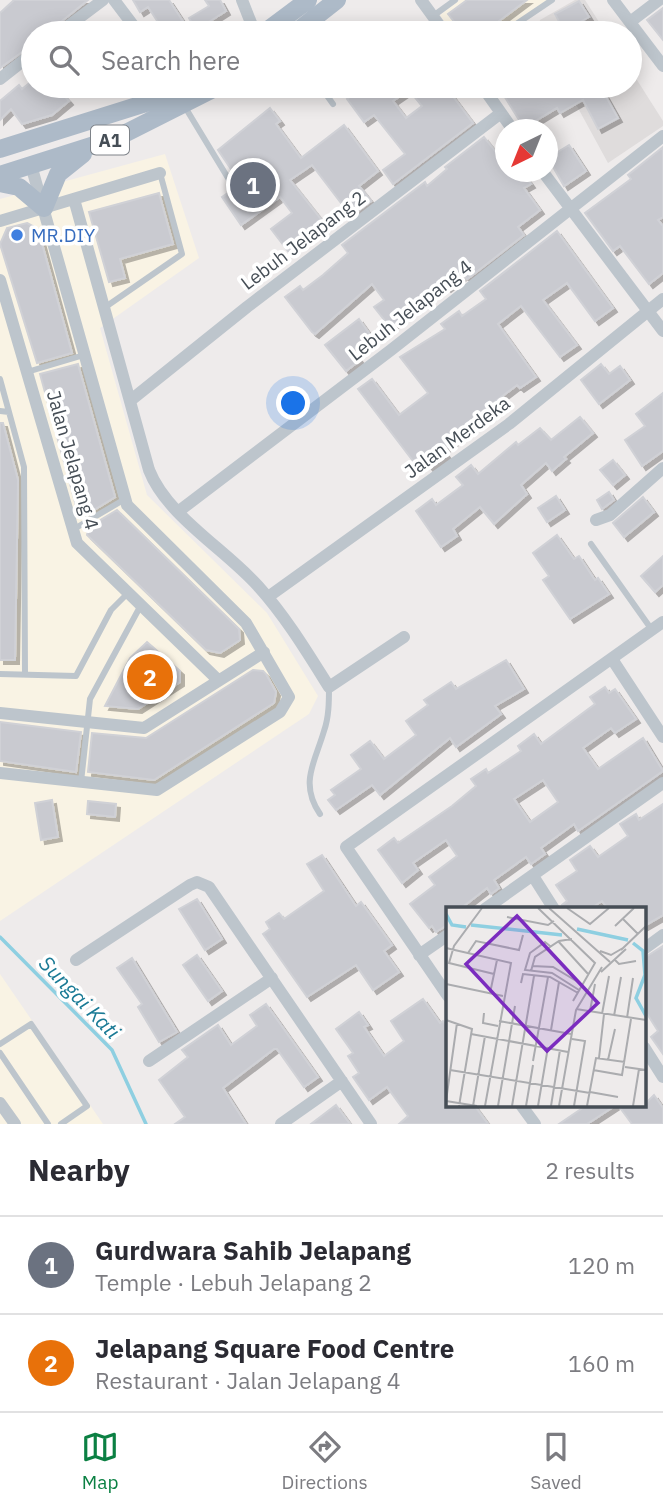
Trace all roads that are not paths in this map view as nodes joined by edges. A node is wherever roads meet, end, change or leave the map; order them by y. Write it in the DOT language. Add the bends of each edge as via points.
graph roads {
  1 [pos="103,0"];
  2 [pos="114,0"];
  3 [pos="242,0"];
  4 [pos="308,0"];
  5 [pos="337,0"];
  6 [pos="421,0"];
  7 [pos="455,0"];
  8 [pos="552,0"];
  9 [pos="612,0"];
  10 [pos="659,0"];
  11 [pos="433,16"];
  12 [pos="75,21"];
  13 [pos="130,21"];
  14 [pos="250,21"];
  15 [pos="284,21"];
  16 [pos="310,21"];
  17 [pos="437,21"];
  18 [pos="521,21"];
  19 [pos="629,21"];
  20 [pos="631,21"];
  21 [pos="642,38"];
  22 [pos="21,62"];
  23 [pos="663,66"];
  24 [pos="0,79"];
  25 [pos="166,98"];
  26 [pos="174,98"];
  27 [pos="175,98"];
  28 [pos="184,98"];
  29 [pos="329,98"];
  30 [pos="490,98"];
  31 [pos="333,104"];
  32 [pos="501,114"];
  33 [pos="505,119"];
  34 [pos="663,136"];
  35 [pos="91,147"];
  36 [pos="0,151"];
  37 [pos="31,165"];
  38 [pos="160,173"];
  39 [pos="0,175"];
  40 [pos="550,182"];
  41 [pos="0,183"];
  42 [pos="231,183"];
  43 [pos="74,199"];
  44 [pos="44,208"];
  45 [pos="570,208"];
  46 [pos="0,221"];
  47 [pos="0,280"];
  48 [pos="663,299"];
  49 [pos="104,308"];
  50 [pos="648,311"];
  51 [pos="663,331"];
  52 [pos="83,355"];
  53 [pos="27,372"];
  54 [pos="0,379"];
  55 [pos="131,400"];
  56 [pos="0,411"];
  57 [pos="9,412"];
  58 [pos="663,468"];
  59 [pos="125,498"];
  60 [pos="179,511"];
  61 [pos="596,520"];
  62 [pos="72,530"];
  63 [pos="592,544"];
  64 [pos="128,593"];
  65 [pos="268,597"];
  66 [pos="141,605"];
  67 [pos="658,626"];
  68 [pos="404,636"];
  69 [pos="264,652"];
  70 [pos="612,659"];
  71 [pos="0,674"];
  72 [pos="25,674"];
  73 [pos="218,680"];
  74 [pos="330,687"];
  75 [pos="0,713"];
  76 [pos="87,724"];
  77 [pos="663,737"];
  78 [pos="0,773"];
  79 [pos="80,783"];
  80 [pos="663,783"];
  81 [pos="320,814"];
  82 [pos="533,876"];
  83 [pos="488,907"];
  84 [pos="553,907"];
  85 [pos="663,935"];
  86 [pos="446,936"];
  87 [pos="646,948"];
  88 [pos="419,955"];
  89 [pos="76,960"];
  90 [pos="271,978"];
  91 [pos="446,993"];
  92 [pos="0,1044"];
  93 [pos="646,1050"];
  94 [pos="0,1054"];
  95 [pos="149,1061"];
  96 [pos="663,1077"];
  97 [pos="342,1081"];
  98 [pos="0,1103"];
  99 [pos="523,1106"];
  100 [pos="12,1123"];
  101 [pos="48,1124"];
  102 [pos="61,1124"];
  103 [pos="281,1124"];
  104 [pos="371,1124"];
  105 [pos="535,1124"];
  1 -- 12 [label="street"];
  2 -- 13 [label="street"];
  3 -- 14 [label="street"];
  4 -- 15 [label="main road"];
  5 -- 16 [label="main road"];
  6 -- 11 [label="street"];
  7 -- 11 [label="lane"];
  8 -- 18 [label="lane"];
  9 -- 19 [label="street"];
  10 -- 20 [label="street"];
  11 -- 17 [label="street"];
  21 -- 23 [label="street"];
  22 -- 24 [label="street"];
  25 -- 36 [label="main road, A1"];
  26 -- 37 [label="main road" via="137,115 43,144"];
  27 -- 35 [label="main road, A1"];
  28 -- 42 [label="lane"];
  29 -- 31 [label="lane"];
  30 -- 32 [label="street"];
  32 -- 33 [label="street"];
  32 -- 55 [label="street, Lebuh Jelapang 2"];
  34 -- 45 [label="street, Lebuh Jelapang 4"];
  35 -- 37 [label="main road, A1"];
  35 -- 44 [label="main road" via="58,174"];
  36 -- 37 [label="main road" via="21,155"];
  37 -- 39 [label="main road, A1"];
  37 -- 44 [label="street"];
  38 -- 43 [label="street"];
  38 -- 49 [label="lane" via="182,254"];
  40 -- 45 [label="street"];
  41 -- 44 [label="main road" via="19,187"];
  43 -- 44 [label="street"];
  43 -- 49 [label="street"];
  44 -- 46 [label="street"];
  44 -- 52 [label="street"];
  45 -- 50 [label="street"];
  45 -- 60 [label="street, Lebuh Jelapang 4"];
  47 -- 53 [label="street, Jalan Jelapang 4"];
  48 -- 50 [label="street, Jalan Merdeka"];
  49 -- 55 [label="street"];
  50 -- 51 [label="street"];
  50 -- 65 [label="street, Jalan Merdeka" via="509,424"];
  52 -- 53 [label="lane"];
  52 -- 59 [label="street"];
  53 -- 62 [label="street, Jalan Jelapang 4"];
  54 -- 57 [label="lane"];
  55 -- 60 [label="street" via="155,485"];
  56 -- 57 [label="lane"];
  57 -- 72 [label="lane" via="24,467"];
  58 -- 61 [label="street" via="610,516"];
  59 -- 62 [label="lane"];
  59 -- 69 [label="street" via="134,515 246,623"];
  60 -- 65 [label="street"];
  62 -- 64 [label="street, Jalan Jelapang 4" via="81,548"];
  63 -- 67 [label="lane"];
  64 -- 66 [label="street, Jalan Jelapang 4"];
  64 -- 72 [label="lane" via="111,610 76,676"];
  65 -- 74 [label="street"];
  66 -- 73 [label="street, Jalan Jelapang 4"];
  66 -- 76 [label="lane" via="90,699"];
  67 -- 70 [label="street"];
  68 -- 74 [label="street"];
  69 -- 73 [label="street"];
  69 -- 79 [label="street" via="287,691 288,704 280,712 157,790"];
  70 -- 77 [label="street"];
  70 -- 88 [label="street" via="346,847"];
  71 -- 72 [label="lane"];
  73 -- 76 [label="street" via="144,728"];
  74 -- 81 [label="lane" via="325,728 310,780 309,793"];
  75 -- 76 [label="street"];
  76 -- 79 [label="lane"];
  78 -- 79 [label="street"];
  80 -- 82 [label="street"];
  82 -- 83 [label="street"];
  82 -- 84 [label="street"];
  85 -- 87 [label="street"];
  86 -- 88 [label="street"];
  88 -- 91 [label="street"];
  89 -- 90 [label="street" via="197,882 209,887"];
  90 -- 95 [label="street"];
  90 -- 97 [label="street"];
  92 -- 102 [label="lane" via="31,1024 87,1106"];
  93 -- 96 [label="street"];
  94 -- 101 [label="lane"];
  97 -- 103 [label="street"];
  97 -- 104 [label="street"];
  98 -- 100 [label="street"];
  99 -- 105 [label="street"];
}
